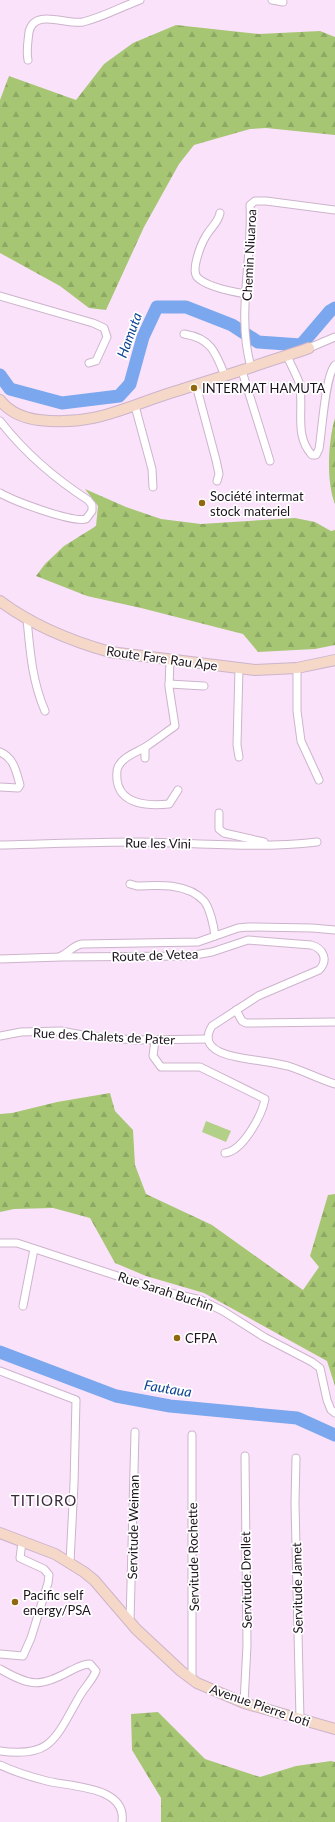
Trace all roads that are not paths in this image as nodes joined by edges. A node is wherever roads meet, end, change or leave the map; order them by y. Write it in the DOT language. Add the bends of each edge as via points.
graph roads {
  1 [pos="140,0"];
  2 [pos="272,0"];
  3 [pos="283,2"];
  4 [pos="28,60"];
  5 [pos="335,210"];
  6 [pos="220,213"];
  7 [pos="246,294"];
  8 [pos="0,296"];
  9 [pos="184,334"];
  10 [pos="335,337"];
  11 [pos="309,348"];
  12 [pos="288,356"];
  13 [pos="89,363"];
  14 [pos="335,365"];
  15 [pos="246,369"];
  16 [pos="225,376"];
  17 [pos="196,384"];
  18 [pos="0,400"];
  19 [pos="135,406"];
  20 [pos="0,421"];
  21 [pos="270,461"];
  22 [pos="217,481"];
  23 [pos="153,487"];
  24 [pos="0,493"];
  25 [pos="0,601"];
  26 [pos="27,618"];
  27 [pos="170,660"];
  28 [pos="335,660"];
  29 [pos="239,668"];
  30 [pos="297,668"];
  31 [pos="169,684"];
  32 [pos="204,686"];
  33 [pos="45,711"];
  34 [pos="145,748"];
  35 [pos="0,752"];
  36 [pos="239,757"];
  37 [pos="145,758"];
  38 [pos="319,780"];
  39 [pos="0,786"];
  40 [pos="178,790"];
  41 [pos="219,813"];
  42 [pos="317,842"];
  43 [pos="270,844"];
  44 [pos="0,845"];
  45 [pos="130,884"];
  46 [pos="335,930"];
  47 [pos="215,936"];
  48 [pos="61,956"];
  49 [pos="0,959"];
  50 [pos="236,1010"];
  51 [pos="335,1022"];
  52 [pos="0,1036"];
  53 [pos="208,1039"];
  54 [pos="155,1040"];
  55 [pos="335,1084"];
  56 [pos="225,1153"];
  57 [pos="0,1243"];
  58 [pos="34,1249"];
  59 [pos="23,1306"];
  60 [pos="0,1371"];
  61 [pos="335,1413"];
  62 [pos="135,1432"];
  63 [pos="192,1435"];
  64 [pos="245,1456"];
  65 [pos="296,1458"];
  66 [pos="0,1533"];
  67 [pos="22,1542"];
  68 [pos="70,1562"];
  69 [pos="130,1622"];
  70 [pos="0,1654"];
  71 [pos="0,1668"];
  72 [pos="192,1680"];
  73 [pos="244,1703"];
  74 [pos="300,1719"];
  75 [pos="335,1729"];
  76 [pos="0,1751"];
  77 [pos="0,1765"];
  78 [pos="122,1822"];
  1 -- 4 [label="street" via="81,22 33,22 30,26"];
  2 -- 3 [label="street"];
  5 -- 7 [label="street, Chemin Niuaroa" via="266,201 255,202 250,206"];
  6 -- 7 [label="street" via="204,241 196,261 195,272 203,281"];
  7 -- 15 [label="street, Chemin Niuaroa"];
  8 -- 13 [label="street" via="104,328 107,337 96,361"];
  9 -- 16 [label="street" via="203,339 212,348"];
  10 -- 11 [label="street"];
  11 -- 12 [label="main road"];
  12 -- 14 [label="street" via="299,383 301,434 305,448 312,455 316,455 319,450 328,384"];
  12 -- 15 [label="main road"];
  15 -- 16 [label="main road"];
  15 -- 21 [label="street, Chemin Niuaroa"];
  16 -- 17 [label="main road"];
  17 -- 19 [label="main road"];
  17 -- 22 [label="street" via="216,460 219,474"];
  18 -- 19 [label="main road" via="13,413 28,418 70,422 113,414"];
  19 -- 23 [label="street" via="152,469"];
  20 -- 24 [label="street" via="45,469 88,500 92,505 92,511 86,519 79,520 40,509"];
  25 -- 26 [label="main road, Route Fare Rau Ape"];
  26 -- 27 [label="main road, Route Fare Rau Ape" via="94,648"];
  26 -- 33 [label="street" via="33,673"];
  27 -- 29 [label="main road, Route Fare Rau Ape"];
  27 -- 31 [label="street"];
  28 -- 30 [label="main road, Route Fare Rau Ape"];
  29 -- 30 [label="main road, Route Fare Rau Ape"];
  29 -- 36 [label="street"];
  30 -- 38 [label="street" via="297,711 301,741"];
  31 -- 32 [label="street"];
  31 -- 34 [label="street" via="174,726"];
  34 -- 37 [label="street"];
  34 -- 40 [label="street" via="131,754 118,767 118,784 123,793 143,805 169,804"];
  35 -- 39 [label="street" via="13,763 20,785 18,788"];
  41 -- 43 [label="street" via="219,829 224,834"];
  42 -- 43 [label="street, Rue les Vini"];
  43 -- 44 [label="street, Rue les Vini" via="140,842"];
  45 -- 47 [label="street" via="175,887 198,896 205,902"];
  46 -- 47 [label="street" via="248,926"];
  47 -- 48 [label="street" via="191,943 82,944"];
  48 -- 49 [label="street, Route de Vetea"];
  48 -- 50 [label="street, Route de Vetea" via="189,956 212,952 248,940 311,944 321,949 324,962 319,970 258,996"];
  50 -- 51 [label="street" via="246,1023"];
  50 -- 53 [label="street, Route de Vetea" via="212,1026"];
  52 -- 54 [label="street, Rue des Chalets de Pater" via="20,1032 60,1031 93,1037"];
  53 -- 54 [label="street, Rue des Chalets de Pater"];
  53 -- 55 [label="street" via="210,1045 222,1053 290,1067"];
  54 -- 56 [label="street" via="154,1056 161,1067 200,1067 265,1099 262,1109 241,1144 230,1153"];
  57 -- 58 [label="street, Rue Sarah Buchin"];
  58 -- 59 [label="street"];
  58 -- 61 [label="street, Rue Sarah Buchin" via="166,1292 201,1300 223,1311 320,1368 327,1400"];
  60 -- 68 [label="street" via="76,1400"];
  62 -- 69 [label="street, Servitude Weiman"];
  63 -- 72 [label="street, Servitude Rochette"];
  64 -- 73 [label="street, Servitude Drollet" via="247,1652"];
  65 -- 74 [label="street, Servitude Jamet"];
  66 -- 67 [label="main road, Avenue Pierre Loti"];
  67 -- 68 [label="main road, Avenue Pierre Loti"];
  67 -- 70 [label="street" via="20,1558 44,1569 49,1575 48,1583 23,1656"];
  68 -- 69 [label="main road, Avenue Pierre Loti" via="94,1580"];
  69 -- 72 [label="main road, Avenue Pierre Loti"];
  71 -- 76 [label="street" via="21,1681 40,1684 56,1679 84,1664 90,1664 96,1671 55,1739 43,1749 33,1752 17,1754"];
  72 -- 73 [label="main road, Avenue Pierre Loti"];
  73 -- 74 [label="main road, Avenue Pierre Loti"];
  74 -- 75 [label="main road, Avenue Pierre Loti"];
  77 -- 78 [label="street" via="45,1780 100,1791 120,1806"];
}
